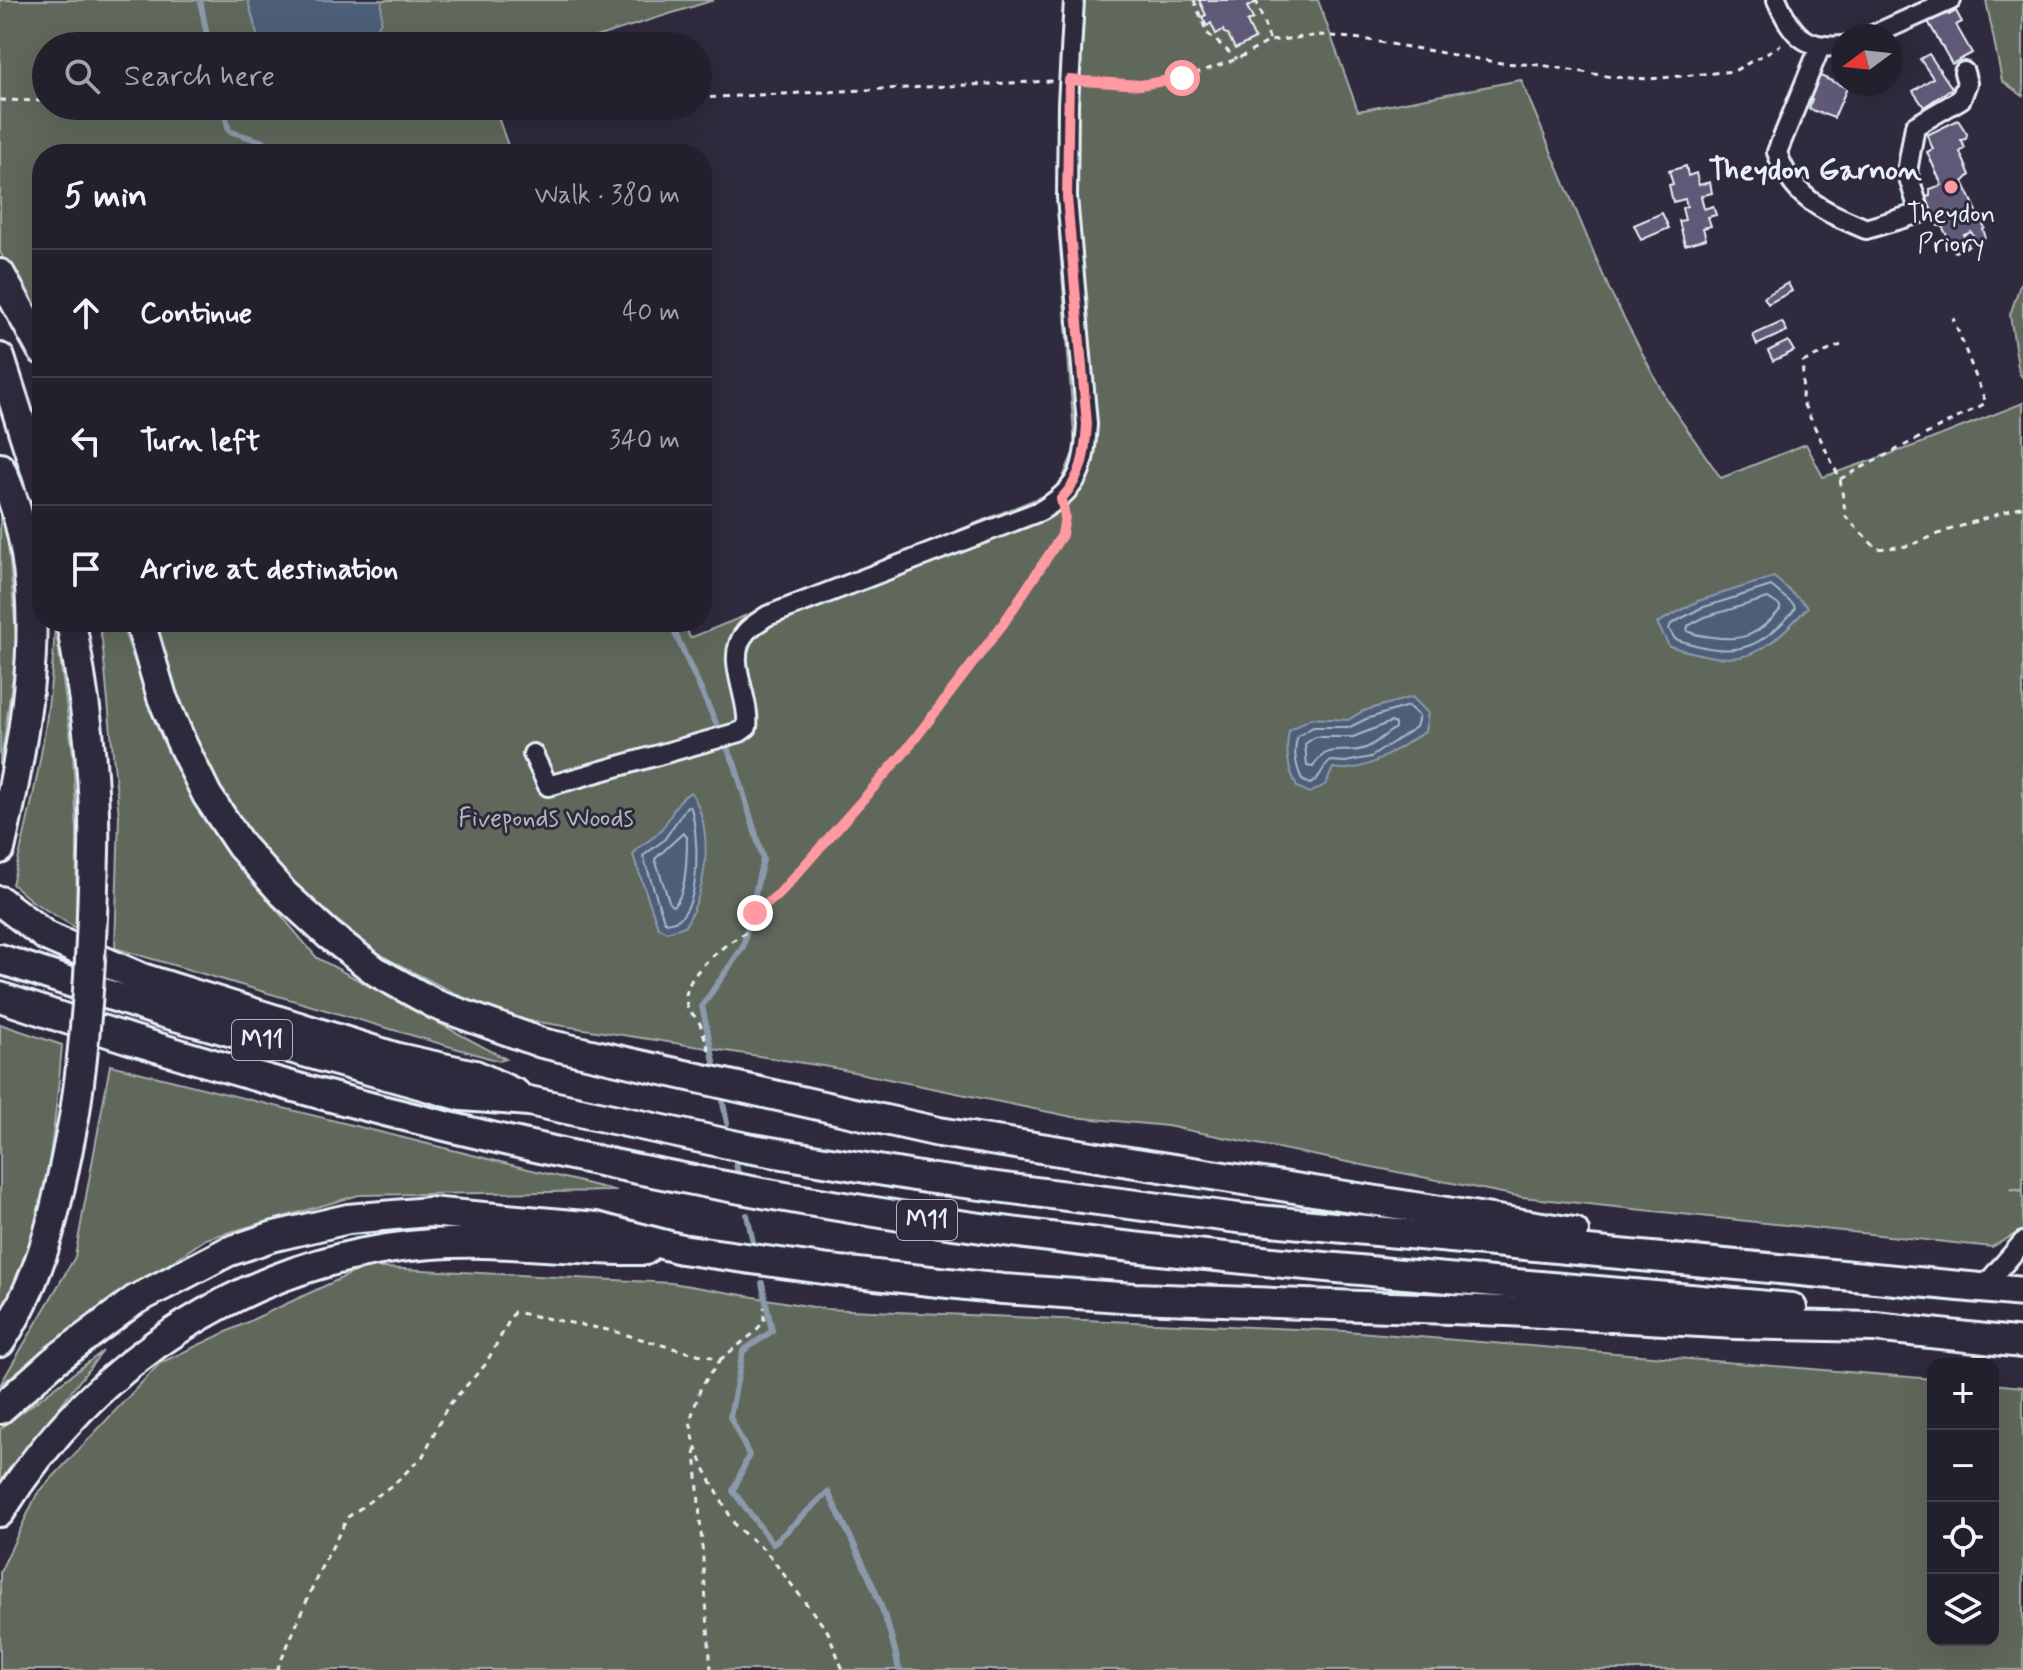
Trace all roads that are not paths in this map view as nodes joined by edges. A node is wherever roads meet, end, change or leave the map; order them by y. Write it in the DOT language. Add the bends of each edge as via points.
graph roads {
  1 [pos="1074,0"];
  2 [pos="1777,0"];
  3 [pos="1951,0"];
  4 [pos="1898,24"];
  5 [pos="1820,47"];
  6 [pos="1831,47"];
  7 [pos="1964,72"];
  8 [pos="0,274"];
  9 [pos="32,332"];
  10 [pos="0,358"];
  11 [pos="32,459"];
  12 [pos="0,468"];
  13 [pos="30,524"];
  14 [pos="73,632"];
  15 [pos="143,632"];
  16 [pos="533,754"];
  17 [pos="0,849"];
  18 [pos="0,901"];
  19 [pos="0,959"];
  20 [pos="0,997"];
  21 [pos="529,1101"];
  22 [pos="2023,1242"];
  23 [pos="681,1249"];
  24 [pos="1840,1273"];
  25 [pos="1983,1288"];
  26 [pos="2023,1292"];
  27 [pos="1875,1327"];
  28 [pos="0,1342"];
  29 [pos="2023,1343"];
  30 [pos="0,1409"];
  31 [pos="0,1512"];
  1 -- 16 [label="street" via="1067,197 1087,424 1080,475 1061,499 1040,511 767,616 745,632 736,653 747,727 548,786"];
  2 -- 5 [label="street" via="1799,36"];
  3 -- 4 [label="street"];
  5 -- 6 [label="street"];
  5 -- 7 [label="street" via="1777,152 1797,191 1823,210 1866,229 1920,213 1907,172 1915,126 1961,99 1967,83"];
  8 -- 9 [label="highway"];
  10 -- 11 [label="highway"];
  12 -- 13 [label="highway"];
  13 -- 17 [label="highway" via="26,705"];
  14 -- 28 [label="highway, bridge" via="95,813 85,1043 46,1243 28,1292"];
  15 -- 24 [label="highway" via="182,744 241,846 284,894 377,972 437,1005 492,1026 542,1043 939,1132"];
  18 -- 21 [label="highway" via="46,936 142,978 398,1058 475,1075"];
  19 -- 21 [label="highway, M11" via="161,1012 462,1096"];
  20 -- 27 [label="highway, M11" via="229,1070 415,1119 796,1200 1140,1249 1797,1309"];
  21 -- 24 [label="highway, M11" via="747,1148 1031,1193 1238,1218"];
  22 -- 25 [label="street"];
  23 -- 27 [label="highway" via="1071,1295"];
  23 -- 30 [label="highway" via="596,1227 429,1212 348,1219 227,1252 135,1300"];
  23 -- 31 [label="highway" via="430,1244 333,1261 278,1278 201,1315 116,1374 64,1425"];
  24 -- 25 [label="highway, M11"];
  25 -- 26 [label="highway, M11"];
  27 -- 29 [label="highway, M11"];
}
